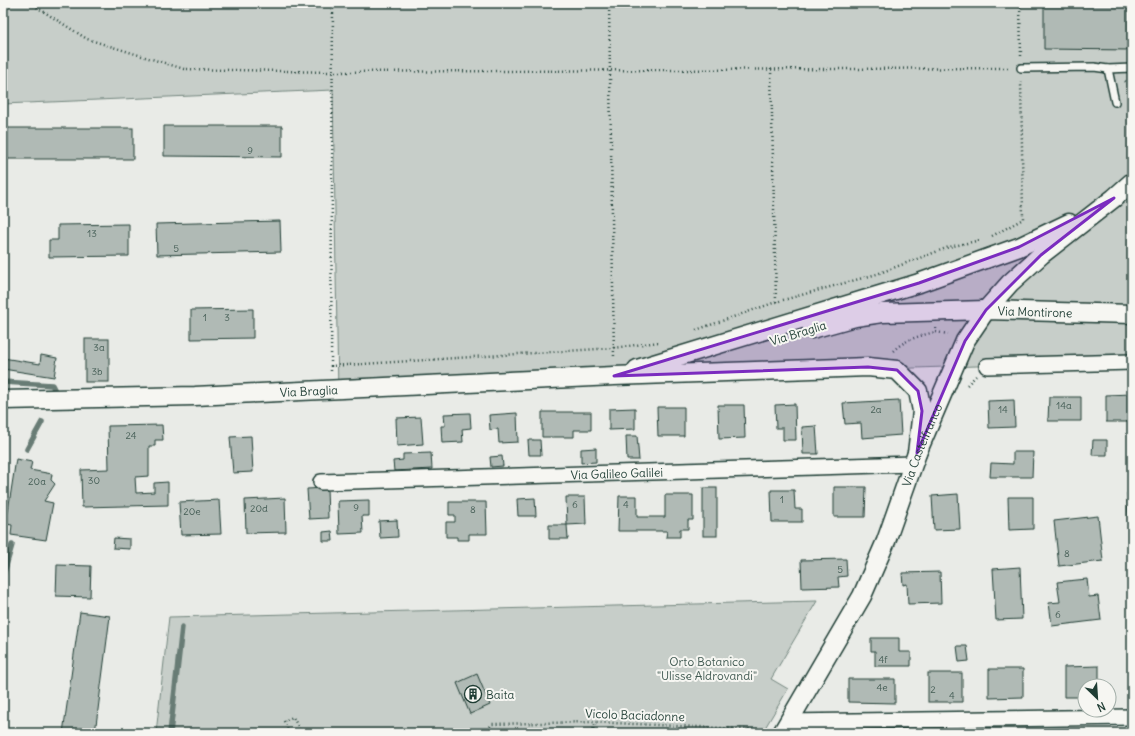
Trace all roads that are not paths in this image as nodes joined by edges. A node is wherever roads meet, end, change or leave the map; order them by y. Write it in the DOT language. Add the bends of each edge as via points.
graph roads {
  1 [pos="1021,68"];
  2 [pos="1132,68"];
  3 [pos="1108,69"];
  4 [pos="1114,102"];
  5 [pos="1132,182"];
  6 [pos="1114,198"];
  7 [pos="986,310"];
  8 [pos="1085,313"];
  9 [pos="1132,314"];
  10 [pos="1132,325"];
  11 [pos="1132,362"];
  12 [pos="987,366"];
  13 [pos="614,376"];
  14 [pos="3,400"];
  15 [pos="915,459"];
  16 [pos="321,482"];
  17 [pos="1132,717"];
  18 [pos="785,728"];
  1 -- 3 [label="lane"];
  2 -- 3 [label="lane"];
  3 -- 4 [label="lane"];
  5 -- 6 [label="street, Via Castelfranco"];
  6 -- 7 [label="street, Via Castelfranco" via="1041,255 1010,283"];
  6 -- 13 [label="street, Via Castelfranco" via="1059,229 1019,247 926,280"];
  7 -- 8 [label="street, Via Montirone"];
  7 -- 13 [label="street, Via Braglia" via="882,313 855,317 695,364"];
  7 -- 15 [label="street, Via Castelfranco" via="968,338"];
  8 -- 9 [label="street, Via Montirone"];
  8 -- 10 [label="street, Via Montirone"];
  11 -- 12 [label="street"];
  13 -- 14 [label="street, Via Braglia" via="195,396"];
  13 -- 15 [label="street, Via Braglia" via="868,367 897,370 918,391 922,411"];
  15 -- 16 [label="street, Via Galileo Galilei"];
  15 -- 18 [label="street, Via Castelfranco" via="886,541 862,596"];
  17 -- 18 [label="street"];
}
